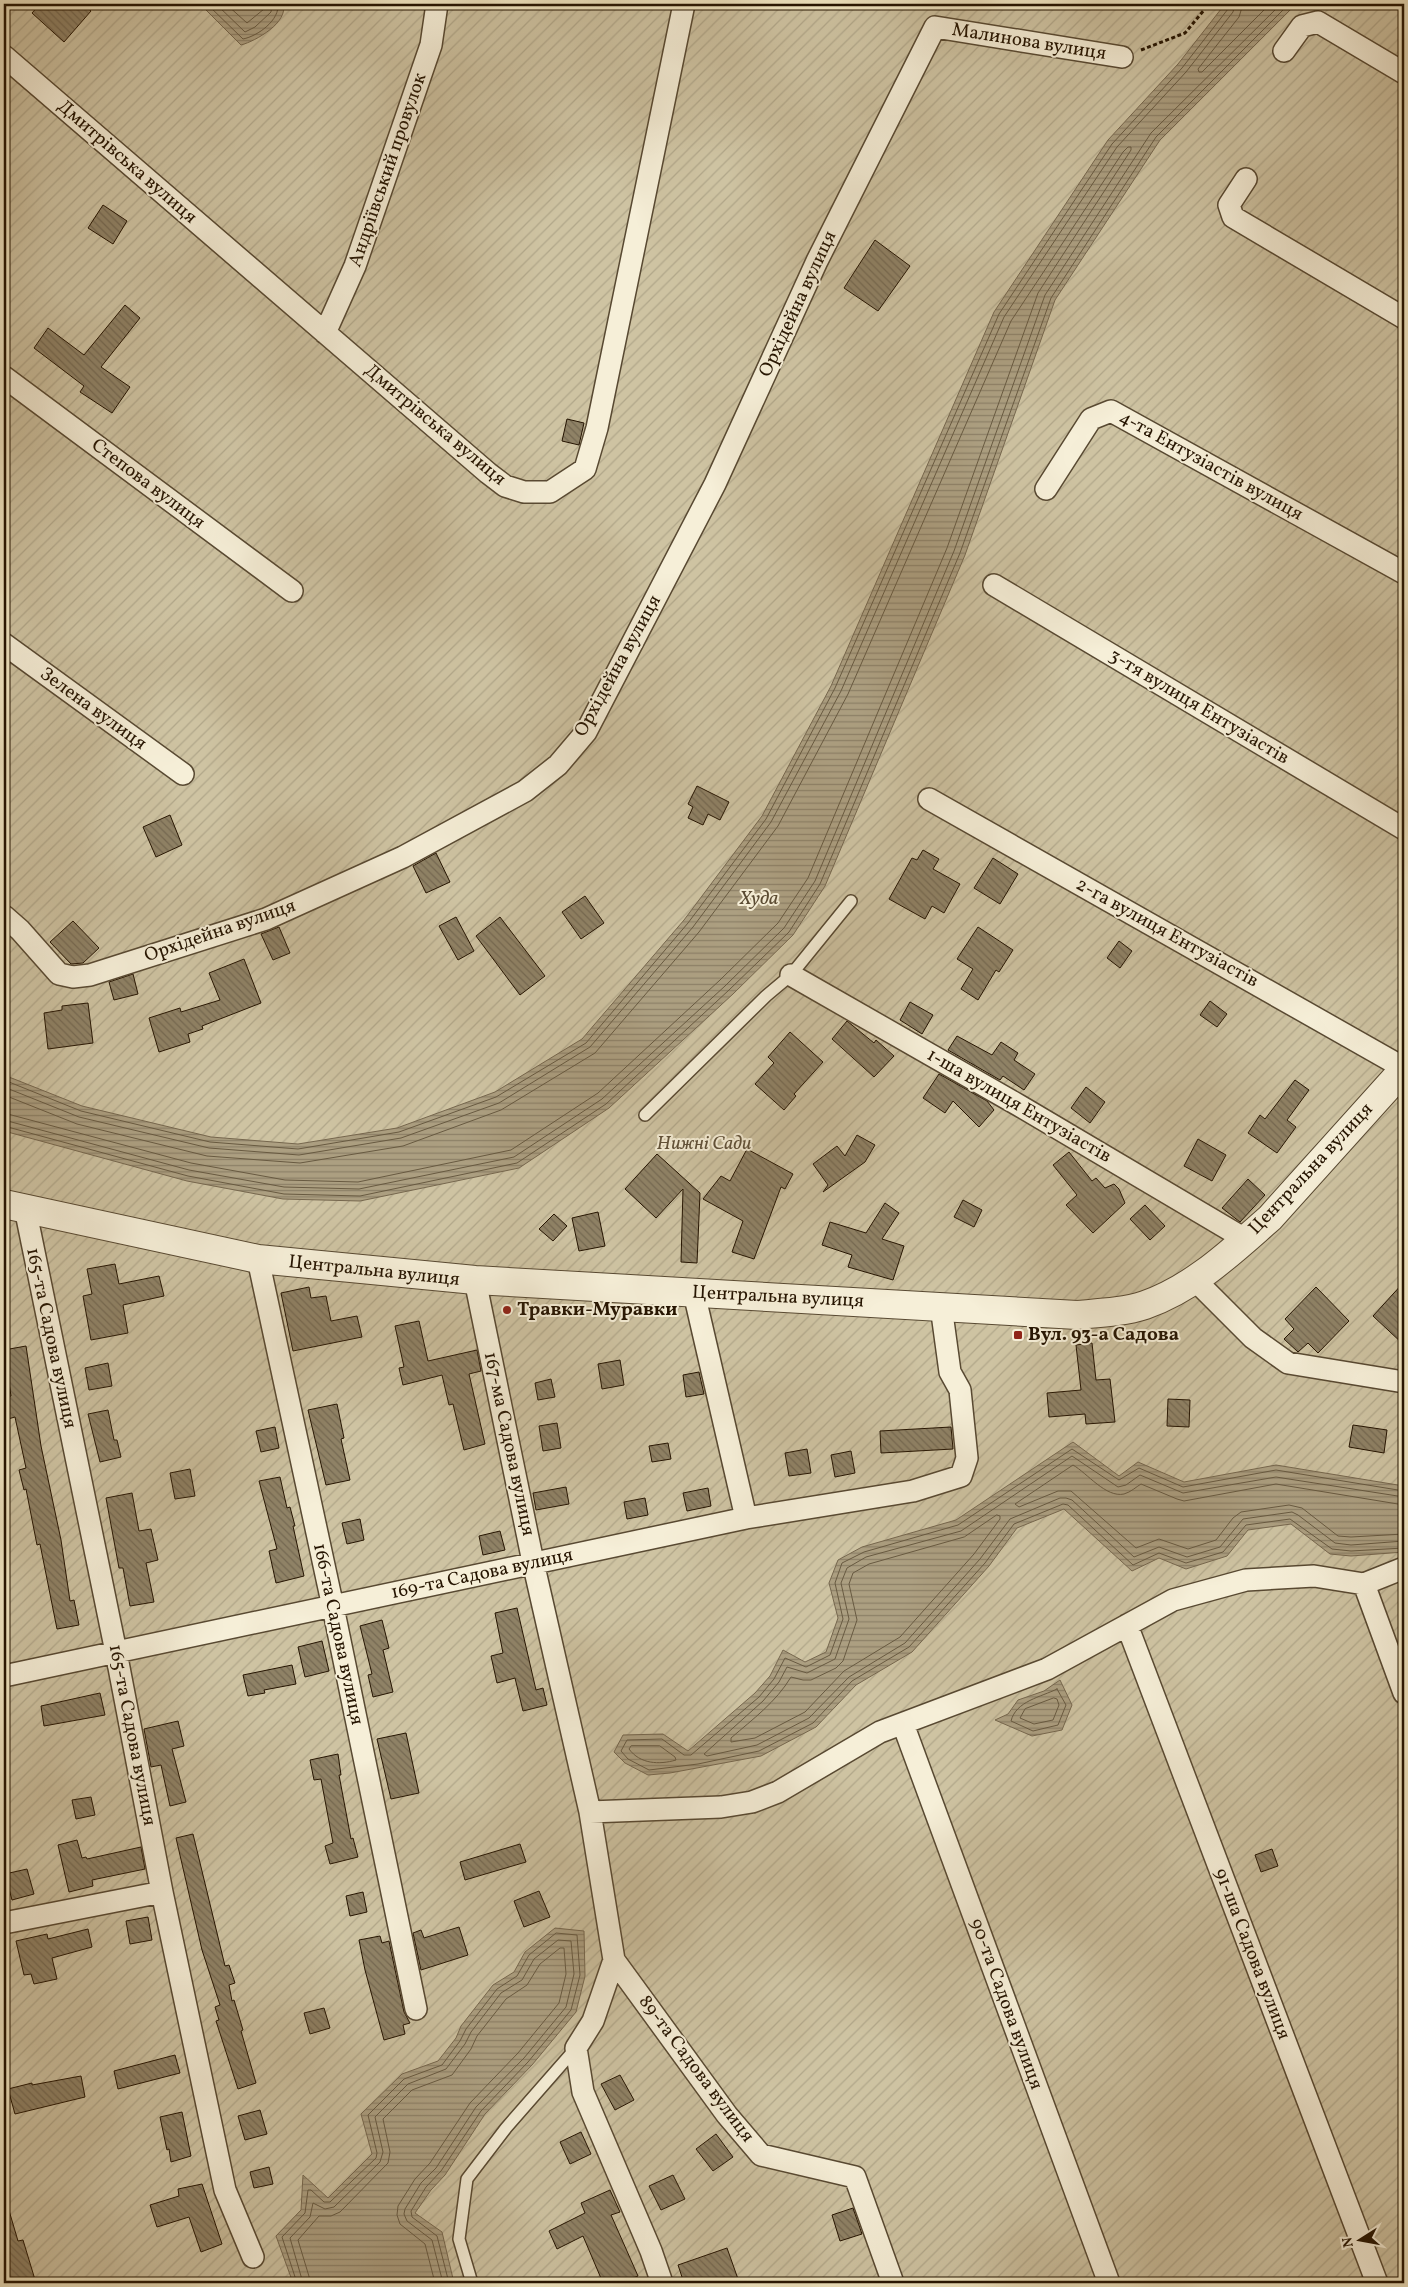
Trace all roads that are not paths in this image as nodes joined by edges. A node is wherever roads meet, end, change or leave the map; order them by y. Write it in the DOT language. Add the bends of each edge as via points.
graph roads {
  1 [pos="437,4"];
  2 [pos="684,4"];
  3 [pos="935,27"];
  4 [pos="1284,51"];
  5 [pos="4,56"];
  6 [pos="1122,57"];
  7 [pos="1404,72"];
  8 [pos="1246,179"];
  9 [pos="1404,318"];
  10 [pos="325,333"];
  11 [pos="4,377"];
  12 [pos="1046,489"];
  13 [pos="1404,573"];
  14 [pos="994,585"];
  15 [pos="292,591"];
  16 [pos="4,644"];
  17 [pos="183,774"];
  18 [pos="929,799"];
  19 [pos="1404,829"];
  20 [pos="851,901"];
  21 [pos="4,916"];
  22 [pos="791,975"];
  23 [pos="1404,1068"];
  24 [pos="645,1115"];
  25 [pos="14,1206"];
  26 [pos="1245,1239"];
  27 [pos="258,1259"];
  28 [pos="475,1280"];
  29 [pos="1195,1280"];
  30 [pos="694,1293"];
  31 [pos="941,1306"];
  32 [pos="1404,1382"];
  33 [pos="746,1518"];
  34 [pos="533,1562"];
  35 [pos="1404,1568"];
  36 [pos="1364,1584"];
  37 [pos="333,1607"];
  38 [pos="1127,1625"];
  39 [pos="116,1652"];
  40 [pos="4,1676"];
  41 [pos="1404,1694"];
  42 [pos="904,1724"];
  43 [pos="590,1812"];
  44 [pos="162,1892"];
  45 [pos="4,1924"];
  46 [pos="614,1960"];
  47 [pos="416,2009"];
  48 [pos="576,2048"];
  49 [pos="253,2257"];
  50 [pos="472,2283"];
  51 [pos="662,2283"];
  52 [pos="893,2283"];
  53 [pos="1109,2283"];
  54 [pos="1376,2283"];
  1 -- 10 [label="street, Андріївський провулок" via="431,45 355,266"];
  2 -- 10 [label="street, Дмитрівська вулиця" via="586,470 550,492 524,492 505,486"];
  3 -- 6 [label="street, Малинова вулиця"];
  3 -- 21 [label="street, Орхідейна вулиця" via="817,261 710,493 586,732 558,765 525,791 403,857 266,919 90,975 73,977 59,974"];
  4 -- 7 [label="street" via="1302,26 1318,22"];
  5 -- 10 [label="street, Дмитрівська вулиця"];
  8 -- 9 [label="street" via="1228,205 1233,217"];
  11 -- 15 [label="street, Степова вулиця"];
  12 -- 13 [label="street, 4-та Ентузіастів вулиця" via="1091,419 1111,411"];
  14 -- 19 [label="street, 3-тя вулиця Ентузіастів"];
  16 -- 17 [label="street, Зелена вулиця"];
  18 -- 23 [label="street, 2-га вулиця Ентузіастів"];
  20 -- 22 [label="lane"];
  22 -- 24 [label="lane"];
  22 -- 26 [label="street, 1-ша вулиця Ентузіастів"];
  23 -- 26 [label="street, Центральна вулиця" via="1270,1218"];
  25 -- 27 [label="street, Центральна вулиця"];
  25 -- 39 [label="street, 165-та Садова вулиця"];
  26 -- 29 [label="street, Центральна вулиця"];
  27 -- 28 [label="street, Центральна вулиця"];
  27 -- 37 [label="street, 166-та Садова вулиця"];
  28 -- 30 [label="street, Центральна вулиця"];
  28 -- 34 [label="street, 167-ма Садова вулиця"];
  29 -- 31 [label="street, Центральна вулиця" via="1144,1306 1113,1312 1077,1315"];
  29 -- 32 [label="street" via="1253,1338 1288,1363"];
  30 -- 31 [label="street, Центральна вулиця"];
  30 -- 33 [label="street"];
  31 -- 33 [label="street, 169-та Садова вулиця" via="950,1372 960,1390 967,1458 961,1476 913,1491"];
  33 -- 34 [label="street, 169-та Садова вулиця"];
  34 -- 37 [label="street, 169-та Садова вулиця"];
  34 -- 43 [label="street, 167-ма Садова вулиця"];
  35 -- 36 [label="street"];
  36 -- 38 [label="street" via="1314,1576 1246,1580 1173,1600"];
  36 -- 41 [label="street"];
  37 -- 39 [label="street, 169-та Садова вулиця"];
  37 -- 47 [label="street, 166-та Садова вулиця"];
  38 -- 42 [label="street" via="1047,1669"];
  38 -- 54 [label="street, 91-ша Садова вулиця"];
  39 -- 40 [label="street, 169-та Садова вулиця"];
  39 -- 44 [label="street, 165-та Садова вулиця"];
  42 -- 43 [label="street" via="880,1732 778,1792 752,1802 721,1807"];
  42 -- 53 [label="street, 90-та Садова вулиця"];
  43 -- 46 [label="street, 89-та Садова вулиця"];
  44 -- 45 [label="street"];
  44 -- 49 [label="street, 165-та Садова вулиця" via="225,2190"];
  46 -- 48 [label="street" via="593,2021"];
  46 -- 52 [label="street, 89-та Садова вулиця" via="761,2155 855,2177"];
  48 -- 50 [label="lane" via="506,2128 467,2179 459,2239"];
  48 -- 51 [label="street" via="584,2092"];
}
